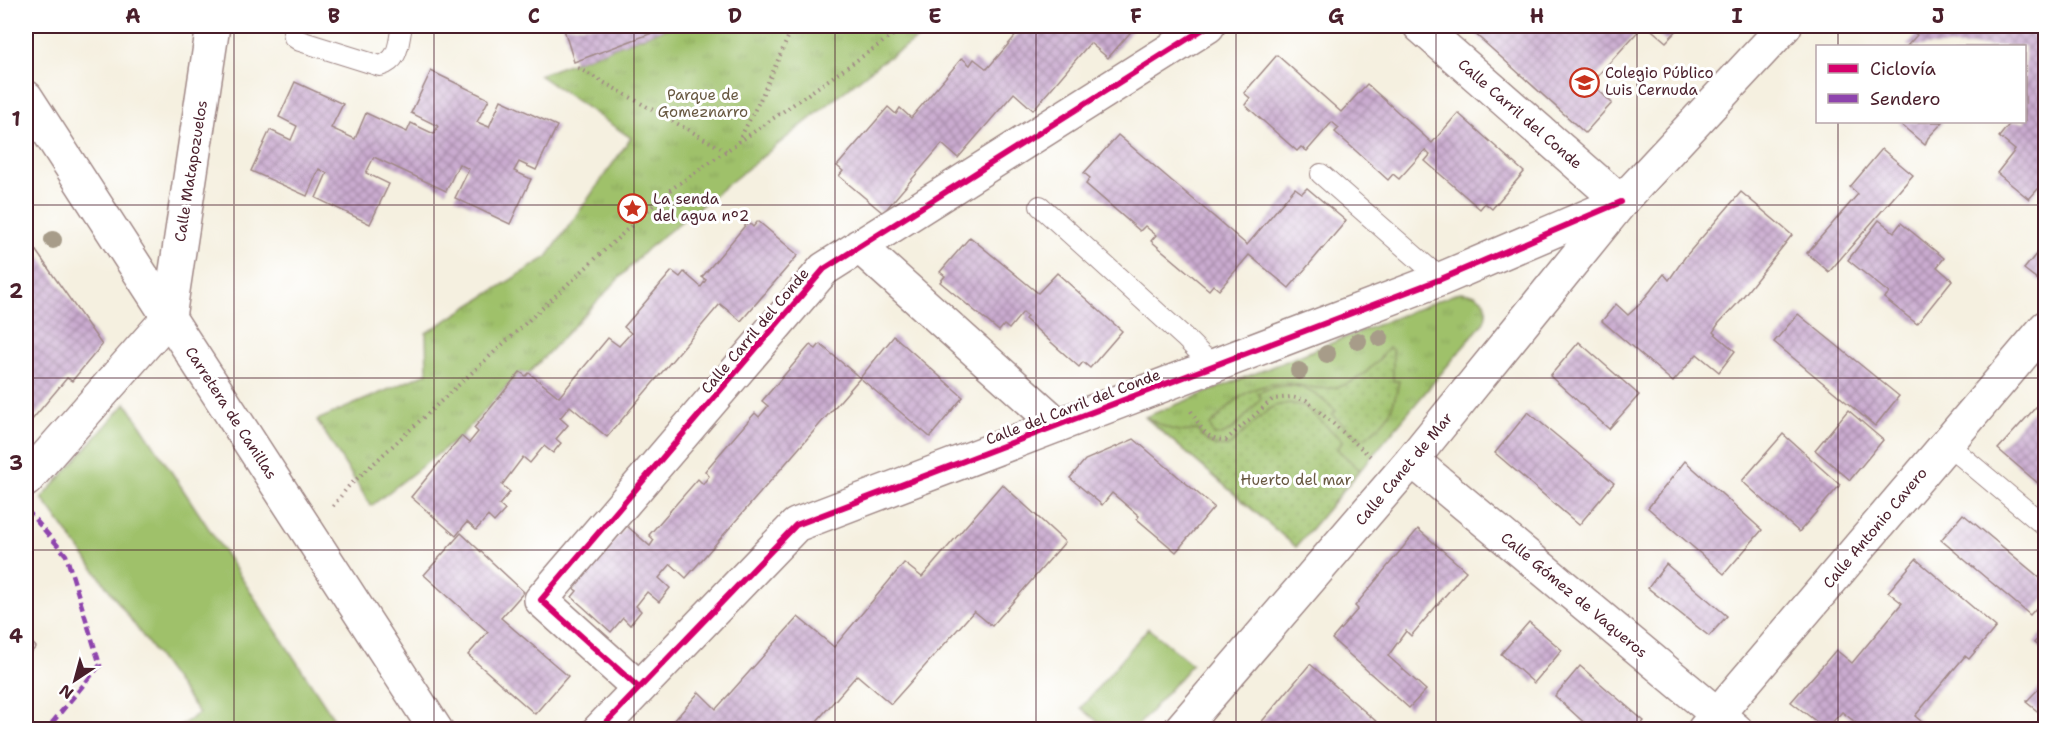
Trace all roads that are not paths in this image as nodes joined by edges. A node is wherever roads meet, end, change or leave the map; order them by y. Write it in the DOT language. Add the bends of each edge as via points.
graph roads {
  1 [pos="213,26"];
  2 [pos="294,26"];
  3 [pos="402,26"];
  4 [pos="1208,26"];
  5 [pos="1420,26"];
  6 [pos="1785,26"];
  7 [pos="26,97"];
  8 [pos="1321,174"];
  9 [pos="1621,202"];
  10 [pos="1040,206"];
  11 [pos="859,246"];
  12 [pos="1517,247"];
  13 [pos="1441,279"];
  14 [pos="1543,298"];
  15 [pos="169,317"];
  16 [pos="2046,327"];
  17 [pos="1214,367"];
  18 [pos="1058,425"];
  19 [pos="1947,444"];
  20 [pos="1412,460"];
  21 [pos="29,477"];
  22 [pos="2046,527"];
  23 [pos="639,688"];
  24 [pos="1719,724"];
  25 [pos="436,729"];
  26 [pos="599,729"];
  27 [pos="1180,729"];
  1 -- 15 [label="street, Calle Matapozuelos"];
  2 -- 3 [label="lane" via="294,37 300,41 380,66 396,55"];
  4 -- 11 [label="street, Calle Carril del Conde"];
  5 -- 9 [label="street, Calle Carril del Conde"];
  6 -- 9 [label="street, Calle del Carril del Conde"];
  7 -- 15 [label="street, Carretera de Canillas"];
  8 -- 13 [label="lane"];
  9 -- 12 [label="street, Calle del Carril del Conde"];
  9 -- 14 [label="street, Calle Canet de Mar"];
  10 -- 17 [label="lane"];
  11 -- 18 [label="street"];
  11 -- 23 [label="street, Calle Carril del Conde" via="824,269 542,600"];
  12 -- 13 [label="street, Calle del Carril del Conde"];
  12 -- 14 [label="street" via="1533,254 1544,268 1548,281"];
  13 -- 17 [label="street, Calle del Carril del Conde"];
  14 -- 20 [label="street, Calle Canet de Mar"];
  15 -- 21 [label="street"];
  15 -- 25 [label="street, Carretera de Canillas"];
  16 -- 19 [label="street, Calle Antonio Cavero"];
  17 -- 18 [label="street, Calle del Carril del Conde"];
  18 -- 23 [label="street, Calle del Carril del Conde" via="796,525"];
  19 -- 22 [label="lane"];
  19 -- 24 [label="street, Calle Antonio Cavero"];
  20 -- 24 [label="street, Calle Gómez de Vaqueros"];
  20 -- 27 [label="street, Calle Canet de Mar"];
  23 -- 26 [label="street, Calle del Carril del Conde"];
}
